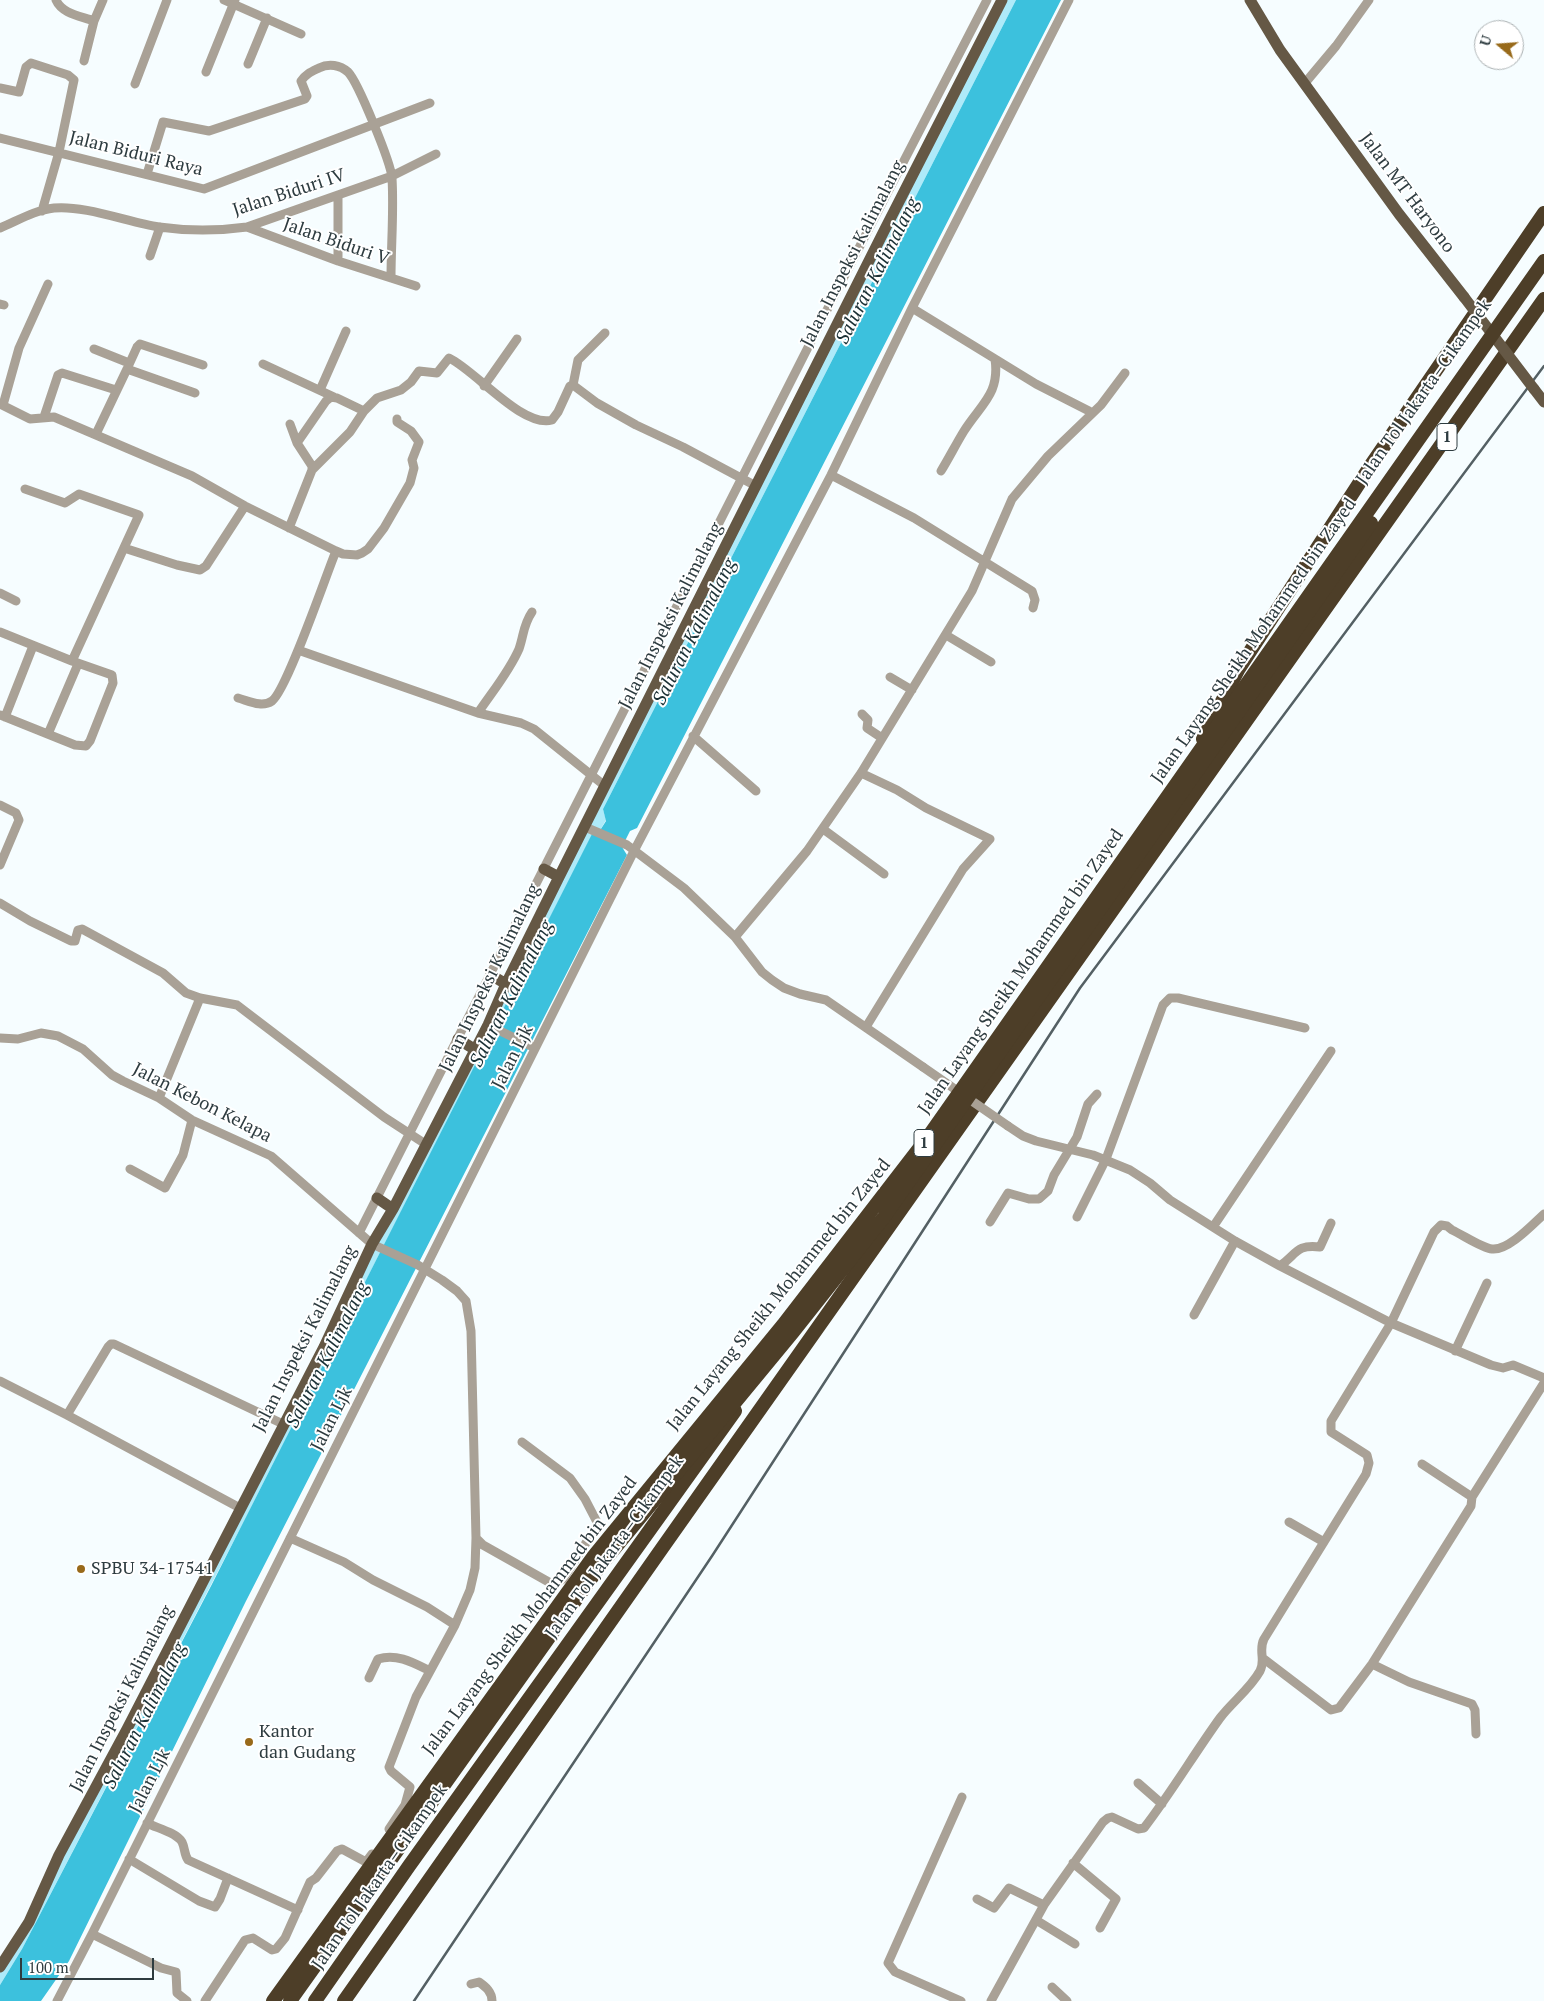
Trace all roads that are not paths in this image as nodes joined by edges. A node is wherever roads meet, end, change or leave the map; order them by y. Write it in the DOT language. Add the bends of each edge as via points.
graph roads {
  1 [pos="56,0"];
  2 [pos="103,0"];
  3 [pos="167,0"];
  4 [pos="224,0"];
  5 [pos="987,0"];
  6 [pos="1002,0"];
  7 [pos="1069,0"];
  8 [pos="1250,0"];
  9 [pos="1369,0"];
  10 [pos="234,3"];
  11 [pos="267,18"];
  12 [pos="94,21"];
  13 [pos="300,34"];
  14 [pos="84,61"];
  15 [pos="248,64"];
  16 [pos="206,72"];
  17 [pos="1305,83"];
  18 [pos="135,84"];
  19 [pos="0,88"];
  20 [pos="430,103"];
  21 [pos="374,124"];
  22 [pos="0,138"];
  23 [pos="59,152"];
  24 [pos="436,154"];
  25 [pos="147,174"];
  26 [pos="392,176"];
  27 [pos="338,195"];
  28 [pos="42,211"];
  29 [pos="1544,213"];
  30 [pos="160,227"];
  31 [pos="246,227"];
  32 [pos="0,228"];
  33 [pos="1544,252"];
  34 [pos="150,256"];
  35 [pos="338,261"];
  36 [pos="1544,261"];
  37 [pos="1544,277"];
  38 [pos="391,278"];
  39 [pos="48,284"];
  40 [pos="416,286"];
  41 [pos="1544,299"];
  42 [pos="912,308"];
  43 [pos="346,331"];
  44 [pos="605,333"];
  45 [pos="517,339"];
  46 [pos="94,349"];
  47 [pos="995,358"];
  48 [pos="263,364"];
  49 [pos="203,365"];
  50 [pos="128,366"];
  51 [pos="1125,373"];
  52 [pos="573,385"];
  53 [pos="484,386"];
  54 [pos="116,390"];
  55 [pos="320,390"];
  56 [pos="195,392"];
  57 [pos="334,397"];
  58 [pos="1544,402"];
  59 [pos="1,404"];
  60 [pos="364,411"];
  61 [pos="1090,414"];
  62 [pos="44,417"];
  63 [pos="397,419"];
  64 [pos="290,424"];
  65 [pos="96,434"];
  66 [pos="297,443"];
  67 [pos="312,470"];
  68 [pos="941,472"];
  69 [pos="830,475"];
  70 [pos="743,478"];
  71 [pos="756,486"];
  72 [pos="25,489"];
  73 [pos="246,506"];
  74 [pos="288,528"];
  75 [pos="124,548"];
  76 [pos="336,551"];
  77 [pos="984,560"];
  78 [pos="0,593"];
  79 [pos="16,600"];
  80 [pos="1032,608"];
  81 [pos="532,612"];
  82 [pos="0,632"];
  83 [pos="946,635"];
  84 [pos="33,646"];
  85 [pos="298,650"];
  86 [pos="990,662"];
  87 [pos="75,663"];
  88 [pos="890,677"];
  89 [pos="912,690"];
  90 [pos="238,698"];
  91 [pos="478,713"];
  92 [pos="862,714"];
  93 [pos="3,716"];
  94 [pos="48,734"];
  95 [pos="693,736"];
  96 [pos="882,738"];
  97 [pos="1192,760"];
  98 [pos="861,773"];
  99 [pos="592,775"];
  100 [pos="605,786"];
  101 [pos="756,791"];
  102 [pos="0,804"];
  103 [pos="585,827"];
  104 [pos="823,829"];
  105 [pos="631,848"];
  106 [pos="0,865"];
  107 [pos="544,869"];
  108 [pos="884,874"];
  109 [pos="559,877"];
  110 [pos="0,903"];
  111 [pos="735,937"];
  112 [pos="491,975"];
  113 [pos="506,984"];
  114 [pos="200,998"];
  115 [pos="490,1025"];
  116 [pos="866,1027"];
  117 [pos="1305,1028"];
  118 [pos="0,1038"];
  119 [pos="458,1039"];
  120 [pos="533,1047"];
  121 [pos="474,1049"];
  122 [pos="1331,1051"];
  123 [pos="1097,1094"];
  124 [pos="159,1098"];
  125 [pos="192,1120"];
  126 [pos="409,1134"];
  127 [pos="427,1145"];
  128 [pos="1068,1150"];
  129 [pos="1106,1159"];
  130 [pos="130,1169"];
  131 [pos="377,1198"];
  132 [pos="393,1209"];
  133 [pos="1544,1214"];
  134 [pos="1077,1216"];
  135 [pos="990,1222"];
  136 [pos="1330,1223"];
  137 [pos="1213,1227"];
  138 [pos="359,1233"];
  139 [pos="1235,1242"];
  140 [pos="376,1246"];
  141 [pos="1280,1266"];
  142 [pos="422,1268"];
  143 [pos="1487,1283"];
  144 [pos="1194,1315"];
  145 [pos="1392,1323"];
  146 [pos="1455,1350"];
  147 [pos="1544,1378"];
  148 [pos="0,1381"];
  149 [pos="1544,1383"];
  150 [pos="67,1415"];
  151 [pos="283,1424"];
  152 [pos="522,1442"];
  153 [pos="1422,1464"];
  154 [pos="1472,1496"];
  155 [pos="240,1508"];
  156 [pos="1290,1522"];
  157 [pos="290,1538"];
  158 [pos="476,1538"];
  159 [pos="1324,1542"];
  160 [pos="455,1625"];
  161 [pos="1264,1659"];
  162 [pos="1372,1664"];
  163 [pos="430,1671"];
  164 [pos="369,1678"];
  165 [pos="1476,1734"];
  166 [pos="1138,1783"];
  167 [pos="962,1797"];
  168 [pos="1162,1804"];
  169 [pos="147,1823"];
  170 [pos="129,1859"];
  171 [pos="1074,1863"];
  172 [pos="228,1878"];
  173 [pos="977,1899"];
  174 [pos="1044,1905"];
  175 [pos="298,1910"];
  176 [pos="1036,1920"];
  177 [pos="1100,1928"];
  178 [pos="92,1934"];
  179 [pos="1075,1944"];
  180 [pos="0,1967"];
  181 [pos="472,1984"];
  182 [pos="1052,1987"];
  183 [pos="57,2001"];
  184 [pos="187,2001"];
  185 [pos="204,2001"];
  186 [pos="274,2001"];
  187 [pos="290,2001"];
  188 [pos="315,2001"];
  189 [pos="344,2001"];
  190 [pos="492,2001"];
  191 [pos="961,2001"];
  192 [pos="991,2001"];
  193 [pos="1068,2001"];
  1 -- 12 [label="street" via="65,11"];
  2 -- 12 [label="street"];
  3 -- 18 [label="street"];
  4 -- 10 [label="street"];
  5 -- 70 [label="street, Jalan Inspeksi Kalimalang"];
  6 -- 71 [label="main road, Jalan Inspeksi Kalimalang"];
  7 -- 42 [label="street, Jalan Ljk"];
  8 -- 17 [label="main road, Jalan MT Haryono" via="1280,50"];
  9 -- 17 [label="street"];
  10 -- 11 [label="street"];
  10 -- 16 [label="street"];
  11 -- 13 [label="street"];
  11 -- 15 [label="street"];
  12 -- 14 [label="street"];
  17 -- 58 [label="main road, Jalan MT Haryono, bridge" via="1399,214"];
  19 -- 23 [label="street" via="19,92 26,67 31,63 72,77"];
  20 -- 21 [label="street, Jalan Biduri Raya"];
  21 -- 25 [label="street, Jalan Biduri Raya" via="204,189"];
  21 -- 25 [label="street" via="352,77 338,66 324,65 306,74 301,81 307,96 305,99 209,130 163,122"];
  21 -- 26 [label="street"];
  22 -- 23 [label="street, Jalan Biduri Raya"];
  23 -- 25 [label="street, Jalan Biduri Raya"];
  23 -- 28 [label="street"];
  24 -- 26 [label="street, Jalan Biduri IV"];
  26 -- 27 [label="street, Jalan Biduri IV"];
  26 -- 38 [label="street"];
  27 -- 31 [label="street, Jalan Biduri IV"];
  27 -- 35 [label="street"];
  28 -- 30 [label="street, Jalan Biduri IV" via="78,209"];
  28 -- 32 [label="street, Jalan Biduri IV"];
  29 -- 97 [label="highway" via="1371,465 1238,670"];
  30 -- 31 [label="street, Jalan Biduri IV" via="224,230"];
  30 -- 34 [label="street"];
  31 -- 35 [label="street, Jalan Biduri V"];
  33 -- 97 [label="highway, Jalan Tol Jakarta–Cikampek / 1"];
  35 -- 38 [label="street, Jalan Biduri V"];
  36 -- 186 [label="highway, Jalan Layang Sheikh Mohammed bin Zayed / 1, bridge" via="928,1137 783,1325 593,1557"];
  37 -- 187 [label="highway, Jalan Layang Sheikh Mohammed bin Zayed / 1, bridge" via="890,1209 600,1566"];
  38 -- 40 [label="street, Jalan Biduri V"];
  39 -- 59 [label="street" via="19,348"];
  41 -- 189 [label="highway, 1"];
  42 -- 47 [label="street"];
  42 -- 69 [label="street, Jalan Ljk"];
  43 -- 55 [label="street"];
  44 -- 52 [label="street" via="578,360"];
  45 -- 53 [label="street"];
  46 -- 50 [label="street"];
  47 -- 61 [label="street"];
  47 -- 68 [label="street" via="997,373 990,395"];
  48 -- 55 [label="street"];
  49 -- 50 [label="street" via="140,344"];
  50 -- 54 [label="street"];
  50 -- 56 [label="street"];
  51 -- 61 [label="street" via="1102,405"];
  52 -- 53 [label="street" via="549,421 526,415"];
  52 -- 70 [label="street" via="636,425"];
  53 -- 60 [label="street" via="449,358 437,373 419,371 401,390 377,398"];
  54 -- 62 [label="street" via="62,373 58,375"];
  54 -- 65 [label="street"];
  55 -- 57 [label="street"];
  57 -- 60 [label="street"];
  57 -- 66 [label="street" via="326,401"];
  59 -- 62 [label="street" via="30,419"];
  60 -- 67 [label="street" via="350,432"];
  61 -- 77 [label="street" via="1028,477 1012,499"];
  62 -- 65 [label="street" via="54,417"];
  63 -- 76 [label="street" via="419,442 412,460 414,468 410,483 368,549 357,556"];
  64 -- 66 [label="street"];
  65 -- 73 [label="street" via="192,476"];
  66 -- 67 [label="street"];
  67 -- 74 [label="street"];
  69 -- 77 [label="street" via="914,518"];
  69 -- 95 [label="street, Jalan Ljk"];
  70 -- 71 [label="street"];
  70 -- 99 [label="street, Jalan Inspeksi Kalimalang"];
  71 -- 100 [label="main road, Jalan Inspeksi Kalimalang"];
  72 -- 75 [label="street" via="65,502 79,494 138,515"];
  73 -- 74 [label="street"];
  73 -- 75 [label="street" via="206,566 200,570"];
  74 -- 76 [label="street"];
  75 -- 87 [label="street"];
  76 -- 85 [label="street"];
  77 -- 80 [label="street" via="1032,591 1035,600"];
  77 -- 83 [label="street" via="972,591"];
  78 -- 79 [label="street"];
  81 -- 91 [label="street" via="512,662"];
  82 -- 84 [label="street"];
  83 -- 86 [label="street"];
  83 -- 89 [label="street"];
  84 -- 87 [label="street"];
  84 -- 93 [label="street"];
  85 -- 90 [label="street" via="272,701 260,704"];
  85 -- 91 [label="street"];
  87 -- 94 [label="street"];
  87 -- 94 [label="street" via="112,675 114,684 86,746"];
  88 -- 89 [label="street"];
  89 -- 96 [label="street"];
  91 -- 99 [label="street" via="534,729"];
  92 -- 96 [label="street" via="868,720 867,728"];
  93 -- 94 [label="street"];
  95 -- 101 [label="street"];
  95 -- 105 [label="street, Jalan Ljk"];
  96 -- 98 [label="street"];
  97 -- 188 [label="highway, Jalan Tol Jakarta–Cikampek / 1" via="908,1171"];
  98 -- 104 [label="street"];
  98 -- 116 [label="street" via="990,839 963,869"];
  99 -- 100 [label="street"];
  99 -- 107 [label="street, Jalan Inspeksi Kalimalang"];
  100 -- 103 [label="main road, Jalan Inspeksi Kalimalang"];
  102 -- 106 [label="street" via="16,813 19,820"];
  103 -- 105 [label="street"];
  103 -- 109 [label="main road, Jalan Inspeksi Kalimalang"];
  104 -- 108 [label="street"];
  104 -- 111 [label="street"];
  105 -- 111 [label="street" via="684,888"];
  105 -- 120 [label="street, Jalan Ljk"];
  107 -- 109 [label="main road"];
  107 -- 112 [label="street, Jalan Inspeksi Kalimalang"];
  109 -- 113 [label="main road, Jalan Inspeksi Kalimalang"];
  110 -- 114 [label="street" via="71,941 82,929 163,973 186,993"];
  111 -- 116 [label="street" via="772,980 800,994 826,1000"];
  112 -- 113 [label="main road"];
  112 -- 119 [label="street, Jalan Inspeksi Kalimalang"];
  113 -- 115 [label="main road, Jalan Inspeksi Kalimalang"];
  114 -- 124 [label="street"];
  114 -- 126 [label="street" via="237,1005"];
  115 -- 120 [label="street"];
  115 -- 121 [label="main road, Jalan Inspeksi Kalimalang"];
  116 -- 128 [label="street, bridge" via="1023,1136"];
  117 -- 129 [label="street" via="1170,998 1164,1005"];
  118 -- 124 [label="street, Jalan Kebon Kelapa" via="18,1039 41,1033 58,1036 83,1049 112,1075"];
  119 -- 121 [label="main road"];
  119 -- 126 [label="street, Jalan Inspeksi Kalimalang"];
  120 -- 142 [label="street, Jalan Ljk"];
  121 -- 127 [label="main road, Jalan Inspeksi Kalimalang"];
  122 -- 137 [label="street"];
  123 -- 128 [label="street" via="1088,1104"];
  124 -- 125 [label="street, Jalan Kebon Kelapa"];
  125 -- 130 [label="street" via="183,1155 165,1188"];
  125 -- 138 [label="street, Jalan Kebon Kelapa" via="271,1156"];
  126 -- 127 [label="street"];
  126 -- 131 [label="street, Jalan Inspeksi Kalimalang"];
  127 -- 132 [label="main road, Jalan Inspeksi Kalimalang"];
  128 -- 129 [label="street"];
  128 -- 135 [label="street" via="1048,1191 1039,1199 1008,1193"];
  129 -- 134 [label="street"];
  129 -- 137 [label="street" via="1130,1170"];
  131 -- 132 [label="main road"];
  131 -- 138 [label="street, Jalan Inspeksi Kalimalang"];
  132 -- 140 [label="main road, Jalan Inspeksi Kalimalang"];
  133 -- 145 [label="street" via="1507,1244 1493,1249 1441,1225 1434,1232"];
  136 -- 141 [label="street" via="1320,1246 1308,1245 1298,1249"];
  137 -- 139 [label="street"];
  138 -- 140 [label="street, Jalan Kebon Kelapa"];
  139 -- 141 [label="street"];
  139 -- 144 [label="street"];
  140 -- 142 [label="street, Jalan Kebon Kelapa"];
  140 -- 151 [label="main road, Jalan Inspeksi Kalimalang"];
  141 -- 145 [label="street"];
  142 -- 157 [label="street, Jalan Ljk"];
  142 -- 158 [label="street, Jalan Kebon Kelapa" via="457,1291 466,1301 469,1314"];
  143 -- 146 [label="street"];
  145 -- 146 [label="street"];
  145 -- 159 [label="street" via="1332,1421 1331,1432 1364,1451 1370,1464"];
  146 -- 147 [label="street" via="1500,1368 1512,1365"];
  148 -- 150 [label="street"];
  149 -- 154 [label="street"];
  150 -- 151 [label="street" via="108,1347 114,1344"];
  150 -- 155 [label="street"];
  151 -- 155 [label="main road, Jalan Inspeksi Kalimalang"];
  152 -- 158 [label="street" via="570,1478 598,1524 563,1579 554,1584"];
  153 -- 154 [label="street"];
  154 -- 162 [label="street" via="1471,1506"];
  155 -- 180 [label="main road, Jalan Inspeksi Kalimalang" via="59,1855 28,1922"];
  156 -- 159 [label="street"];
  157 -- 160 [label="street" via="344,1562"];
  157 -- 169 [label="street, Jalan Ljk"];
  158 -- 160 [label="street, Jalan Kebon Kelapa" via="470,1590"];
  159 -- 161 [label="street" via="1264,1638 1261,1649"];
  160 -- 163 [label="street, Jalan Kebon Kelapa"];
  161 -- 162 [label="street" via="1331,1710 1338,1708"];
  161 -- 168 [label="street" via="1257,1675 1221,1717"];
  162 -- 165 [label="street" via="1401,1679 1472,1704"];
  163 -- 164 [label="street" via="406,1660 384,1657 378,1659"];
  163 -- 175 [label="street, Jalan Kebon Kelapa" via="416,1697 389,1767 410,1787 405,1805 366,1862 342,1849 338,1851 310,1882"];
  166 -- 168 [label="street"];
  167 -- 191 [label="street" via="888,1963 895,1972"];
  168 -- 171 [label="street" via="1141,1830 1108,1818"];
  169 -- 170 [label="street, Jalan Ljk"];
  169 -- 172 [label="street" via="180,1839 188,1860"];
  170 -- 172 [label="street" via="199,1901 215,1907"];
  170 -- 178 [label="street, Jalan Ljk"];
  171 -- 174 [label="street"];
  171 -- 177 [label="street" via="1116,1899"];
  172 -- 175 [label="street"];
  173 -- 174 [label="street" via="994,1908 1009,1888"];
  174 -- 176 [label="street"];
  175 -- 185 [label="street" via="276,1950 253,1938 245,1940"];
  176 -- 179 [label="street"];
  176 -- 192 [label="street"];
  178 -- 183 [label="street, Jalan Ljk"];
  178 -- 184 [label="street" via="160,1968 176,1972 176,1989"];
  181 -- 190 [label="street" via="480,1983 488,1989"];
  182 -- 193 [label="street"];
}
